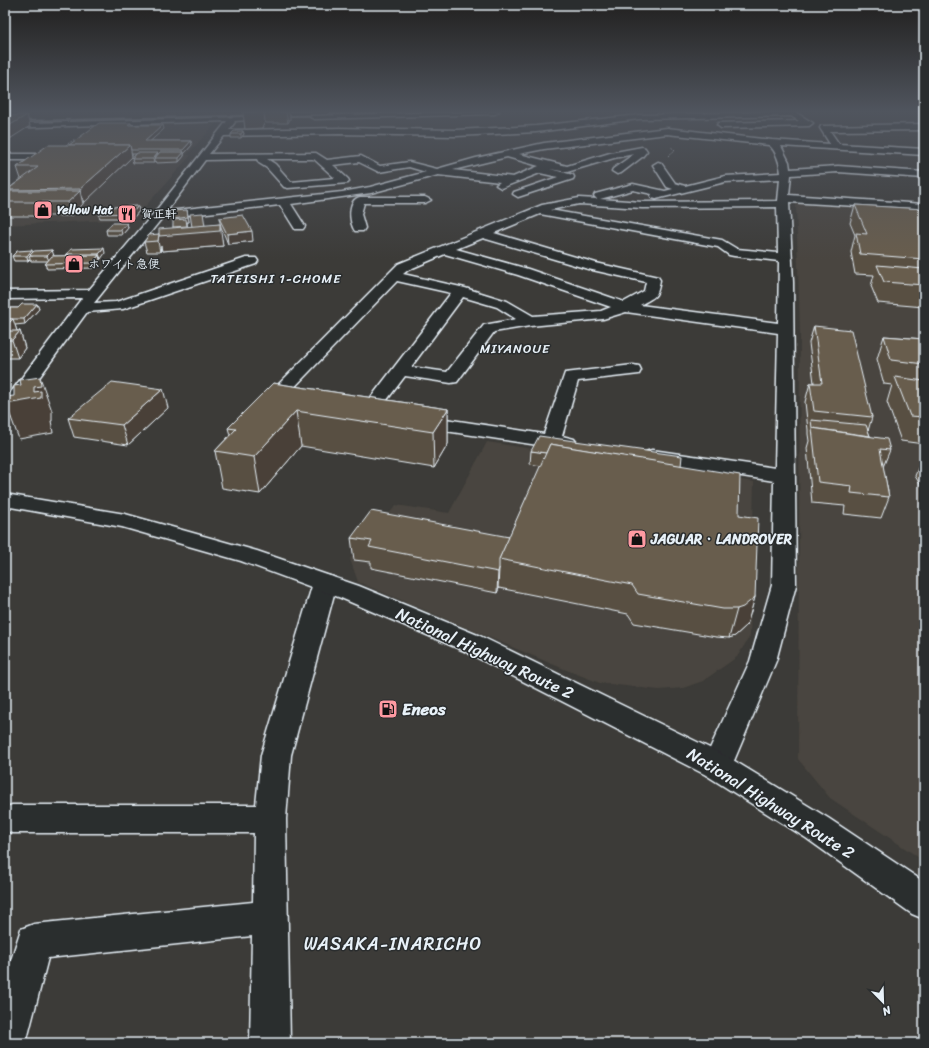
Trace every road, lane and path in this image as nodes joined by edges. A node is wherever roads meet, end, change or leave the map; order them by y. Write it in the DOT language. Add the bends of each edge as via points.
graph roads {
  1 [pos="14,161"];
  2 [pos="199,161"];
  3 [pos="262,161"];
  4 [pos="338,161"];
  5 [pos="364,161"];
  6 [pos="476,161"];
  7 [pos="530,161"];
  8 [pos="592,161"];
  9 [pos="632,161"];
  10 [pos="783,161"];
  11 [pos="325,162"];
  12 [pos="658,165"];
  13 [pos="5,167"];
  14 [pos="544,168"];
  15 [pos="617,171"];
  16 [pos="870,171"];
  17 [pos="440,172"];
  18 [pos="785,174"];
  19 [pos="475,176"];
  20 [pos="921,178"];
  21 [pos="514,180"];
  22 [pos="400,183"];
  23 [pos="429,185"];
  24 [pos="686,189"];
  25 [pos="666,194"];
  26 [pos="342,195"];
  27 [pos="360,200"];
  28 [pos="425,200"];
  29 [pos="595,201"];
  30 [pos="784,201"];
  31 [pos="284,202"];
  32 [pos="642,205"];
  33 [pos="886,205"];
  34 [pos="924,207"];
  35 [pos="537,211"];
  36 [pos="158,215"];
  37 [pos="299,226"];
  38 [pos="359,228"];
  39 [pos="636,228"];
  40 [pos="483,234"];
  41 [pos="444,250"];
  42 [pos="785,258"];
  43 [pos="250,261"];
  44 [pos="393,276"];
  45 [pos="460,291"];
  46 [pos="93,294"];
  47 [pos="5,295"];
  48 [pos="625,307"];
  49 [pos="83,308"];
  50 [pos="530,321"];
  51 [pos="785,329"];
  52 [pos="400,370"];
  53 [pos="632,370"];
  54 [pos="297,403"];
  55 [pos="5,412"];
  56 [pos="551,441"];
  57 [pos="582,446"];
  58 [pos="636,454"];
  59 [pos="784,476"];
  60 [pos="5,500"];
  61 [pos="325,583"];
  62 [pos="717,766"];
  63 [pos="12,819"];
  64 [pos="270,819"];
  65 [pos="924,902"];
  66 [pos="270,917"];
  67 [pos="6,1043"];
  68 [pos="270,1043"];
  1 -- 13 [label="main road"];
  2 -- 36 [label="main road"];
  3 -- 11 [label="main road" via="271,166 288,185 344,181"];
  4 -- 11 [label="main road"];
  5 -- 17 [label="main road" via="379,169 404,164"];
  6 -- 17 [label="main road"];
  7 -- 14 [label="main road"];
  7 -- 19 [label="main road"];
  8 -- 14 [label="main road" via="567,169"];
  9 -- 15 [label="main road"];
  10 -- 18 [label="main road"];
  12 -- 24 [label="main road" via="671,185"];
  14 -- 21 [label="main road"];
  14 -- 21 [label="main road" via="569,177 499,193"];
  16 -- 18 [label="main road" via="838,169"];
  16 -- 20 [label="main road"];
  16 -- 33 [label="main road"];
  17 -- 19 [label="main road"];
  17 -- 22 [label="main road"];
  18 -- 24 [label="main road" via="725,179"];
  18 -- 30 [label="main road"];
  19 -- 21 [label="main road"];
  22 -- 23 [label="main road"];
  22 -- 26 [label="main road"];
  24 -- 25 [label="main road"];
  25 -- 29 [label="main road" via="633,187 599,196"];
  25 -- 32 [label="main road" via="639,201"];
  26 -- 27 [label="main road"];
  26 -- 31 [label="main road"];
  27 -- 28 [label="main road"];
  27 -- 38 [label="main road" via="355,214"];
  29 -- 32 [label="main road"];
  29 -- 35 [label="main road" via="560,204"];
  30 -- 32 [label="main road"];
  30 -- 33 [label="main road"];
  30 -- 42 [label="main road"];
  31 -- 36 [label="main road"];
  31 -- 37 [label="main road"];
  32 -- 39 [label="main road" via="654,212"];
  33 -- 34 [label="main road"];
  35 -- 39 [label="main road"];
  35 -- 40 [label="main road"];
  36 -- 46 [label="main road"];
  39 -- 42 [label="main road" via="722,244 734,252"];
  40 -- 41 [label="main road"];
  40 -- 48 [label="main road" via="593,266 653,280 651,293"];
  41 -- 44 [label="main road" via="403,266"];
  41 -- 48 [label="main road" via="523,272"];
  42 -- 51 [label="main road"];
  43 -- 49 [label="main road" via="118,306"];
  44 -- 45 [label="main road"];
  44 -- 54 [label="main road" via="273,399"];
  45 -- 50 [label="main road" via="502,304"];
  45 -- 52 [label="main road"];
  46 -- 47 [label="main road"];
  46 -- 49 [label="main road"];
  48 -- 50 [label="main road" via="603,315"];
  48 -- 51 [label="main road"];
  49 -- 55 [label="main road"];
  50 -- 52 [label="main road" via="489,328 451,378"];
  51 -- 59 [label="main road"];
  52 -- 56 [label="main road" via="360,412"];
  53 -- 56 [label="main road" via="571,377"];
  56 -- 57 [label="main road"];
  58 -- 59 [label="main road"];
  59 -- 62 [label="main road" via="784,585 763,661"];
  60 -- 61 [label="main road, National Highway Route 2" via="125,521 249,556"];
  61 -- 62 [label="main road, National Highway Route 2" via="471,643"];
  61 -- 64 [label="main road" via="276,754"];
  62 -- 65 [label="main road, National Highway Route 2" via="817,828"];
  63 -- 64 [label="main road"];
  64 -- 66 [label="main road"];
  66 -- 67 [label="main road" via="34,942"];
  66 -- 68 [label="main road"];
}
